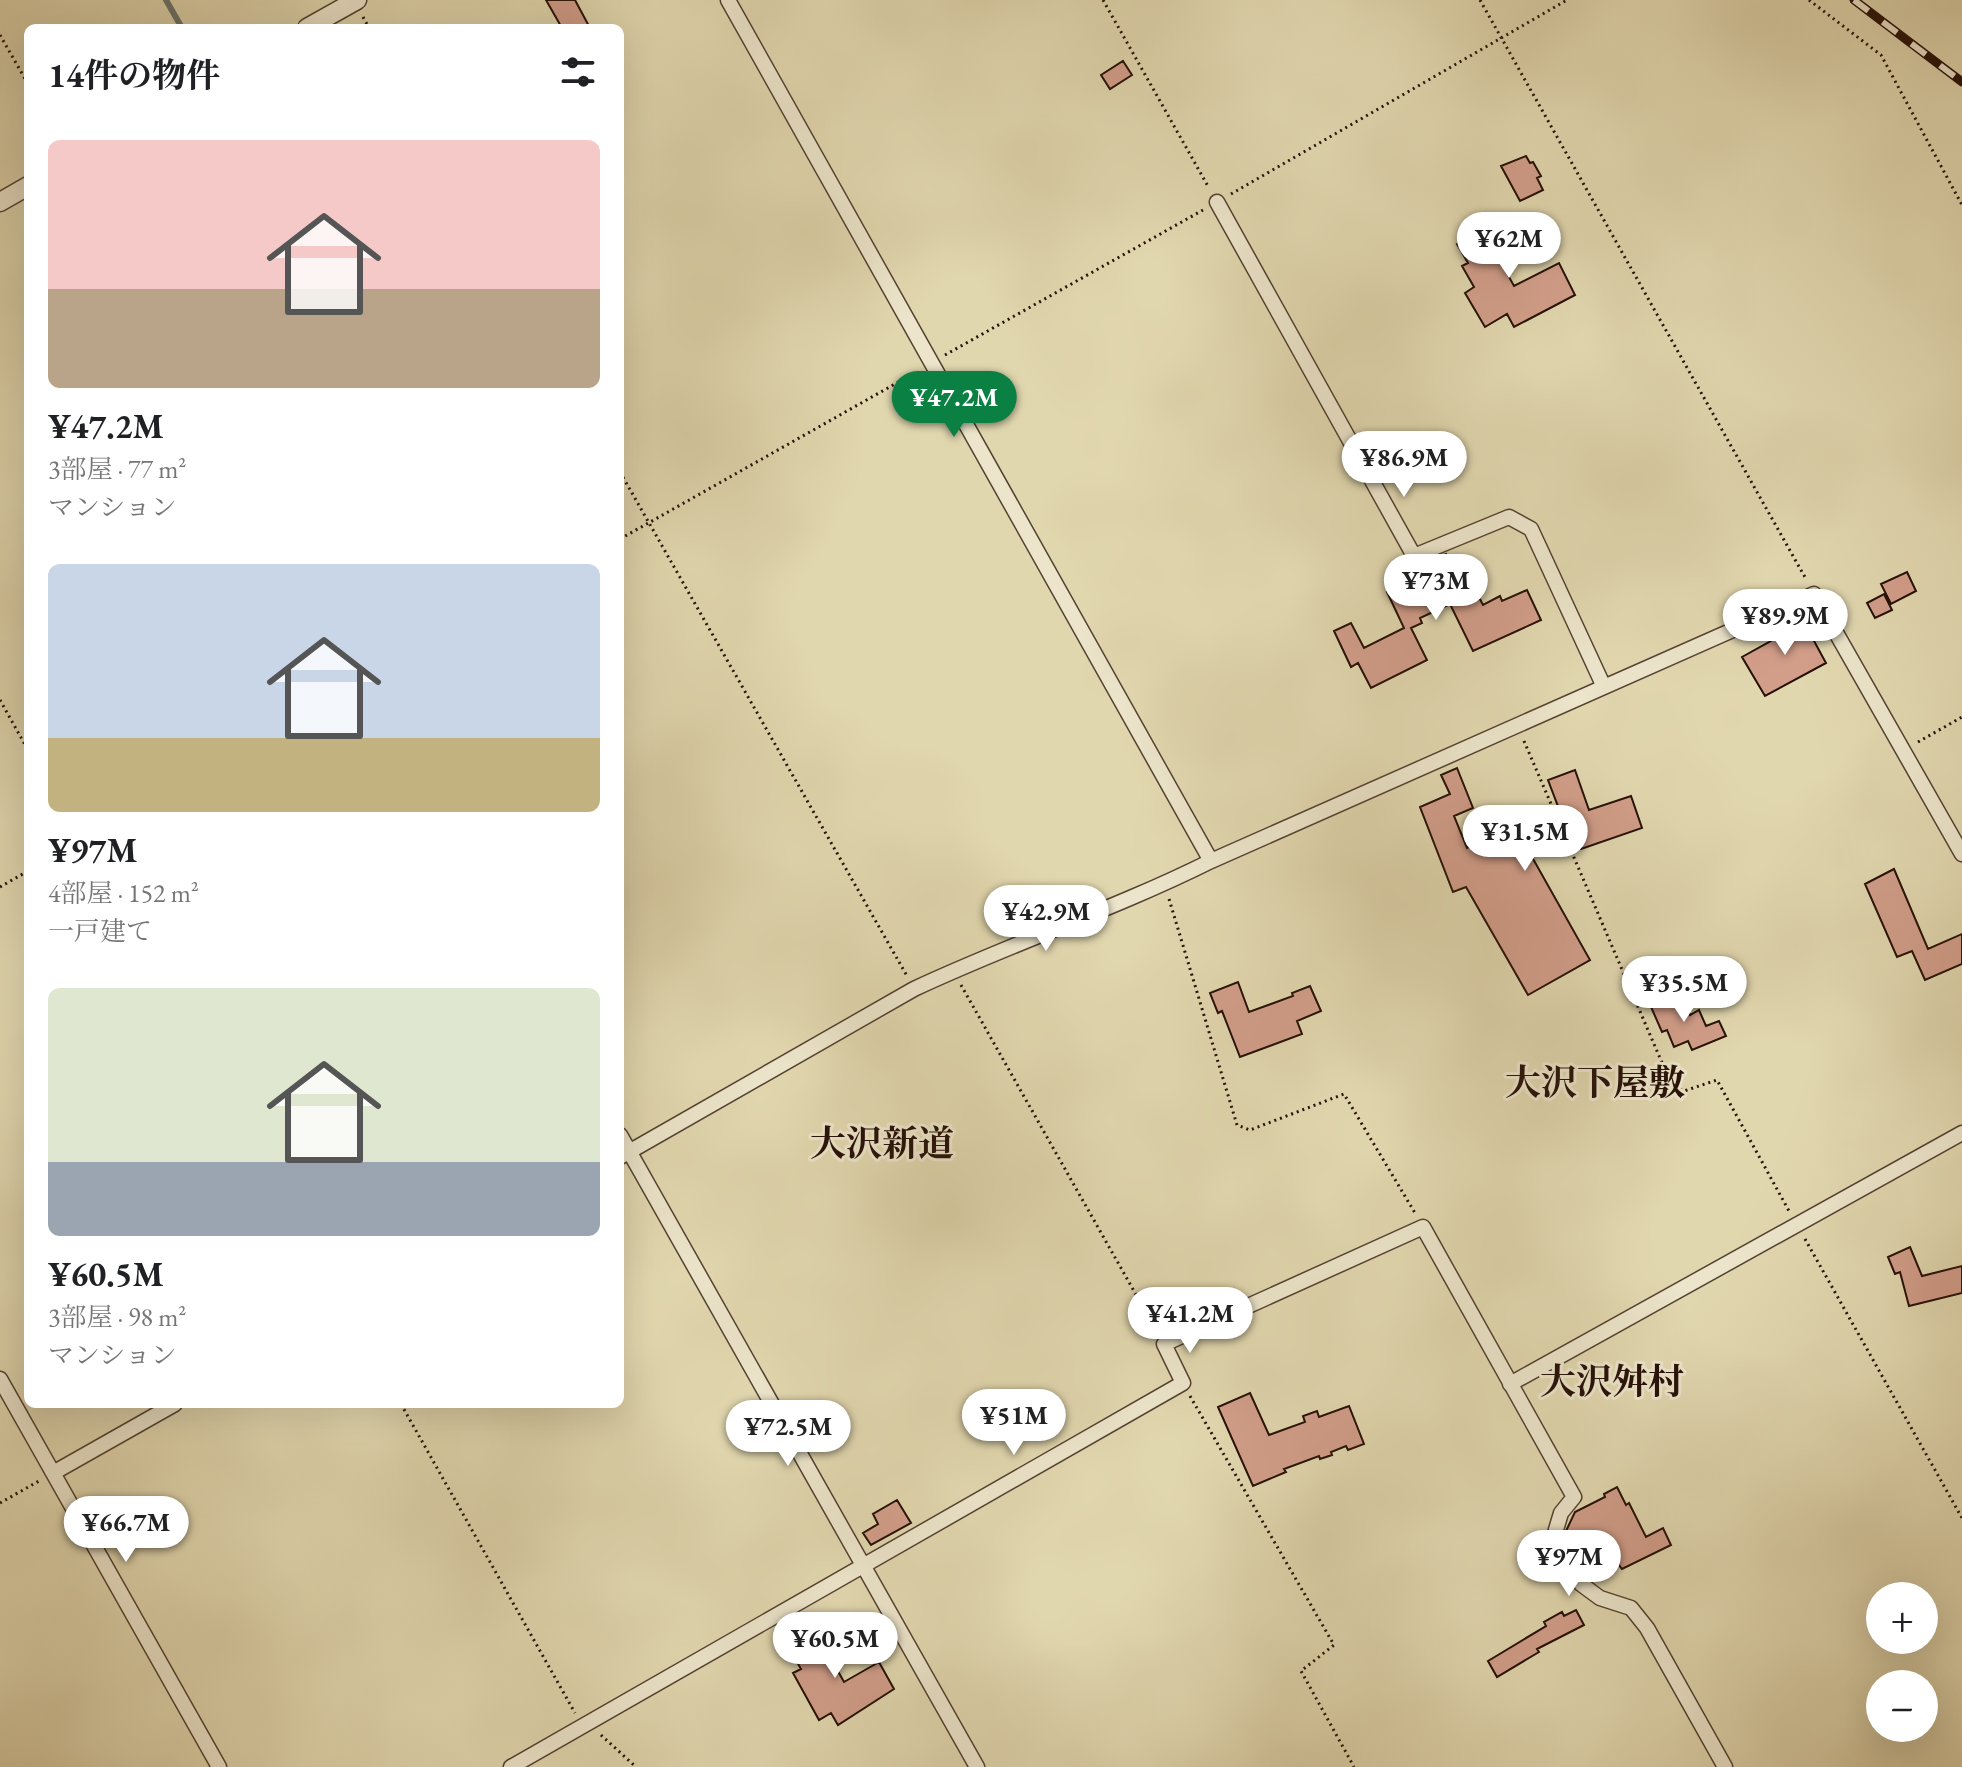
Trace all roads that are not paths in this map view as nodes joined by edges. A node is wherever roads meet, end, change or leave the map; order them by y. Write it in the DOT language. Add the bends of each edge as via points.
graph roads {
  1 [pos="357,0"];
  2 [pos="728,0"];
  3 [pos="314,24"];
  4 [pos="24,188"];
  5 [pos="0,202"];
  6 [pos="1217,202"];
  7 [pos="1604,687"];
  8 [pos="1962,854"];
  9 [pos="1211,861"];
  10 [pos="1962,1133"];
  11 [pos="625,1155"];
  12 [pos="0,1379"];
  13 [pos="1510,1384"];
  14 [pos="168,1408"];
  15 [pos="53,1473"];
  16 [pos="865,1564"];
  17 [pos="219,1767"];
  18 [pos="511,1767"];
  19 [pos="977,1767"];
  20 [pos="1725,1767"];
  1 -- 3 [label="street"];
  2 -- 9 [label="street"];
  4 -- 5 [label="street"];
  6 -- 7 [label="street" via="1414,556 1509,517 1531,529"];
  7 -- 8 [label="street" via="1814,594"];
  7 -- 9 [label="street"];
  9 -- 11 [label="street" via="914,989"];
  10 -- 13 [label="street"];
  11 -- 16 [label="street"];
  12 -- 15 [label="street"];
  13 -- 16 [label="street" via="1423,1227 1164,1344 1183,1383"];
  13 -- 20 [label="street" via="1574,1497 1561,1513 1555,1533 1558,1553 1581,1584 1600,1598 1631,1608 1647,1628"];
  14 -- 15 [label="street"];
  15 -- 17 [label="street"];
  16 -- 18 [label="street"];
  16 -- 19 [label="street"];
}
